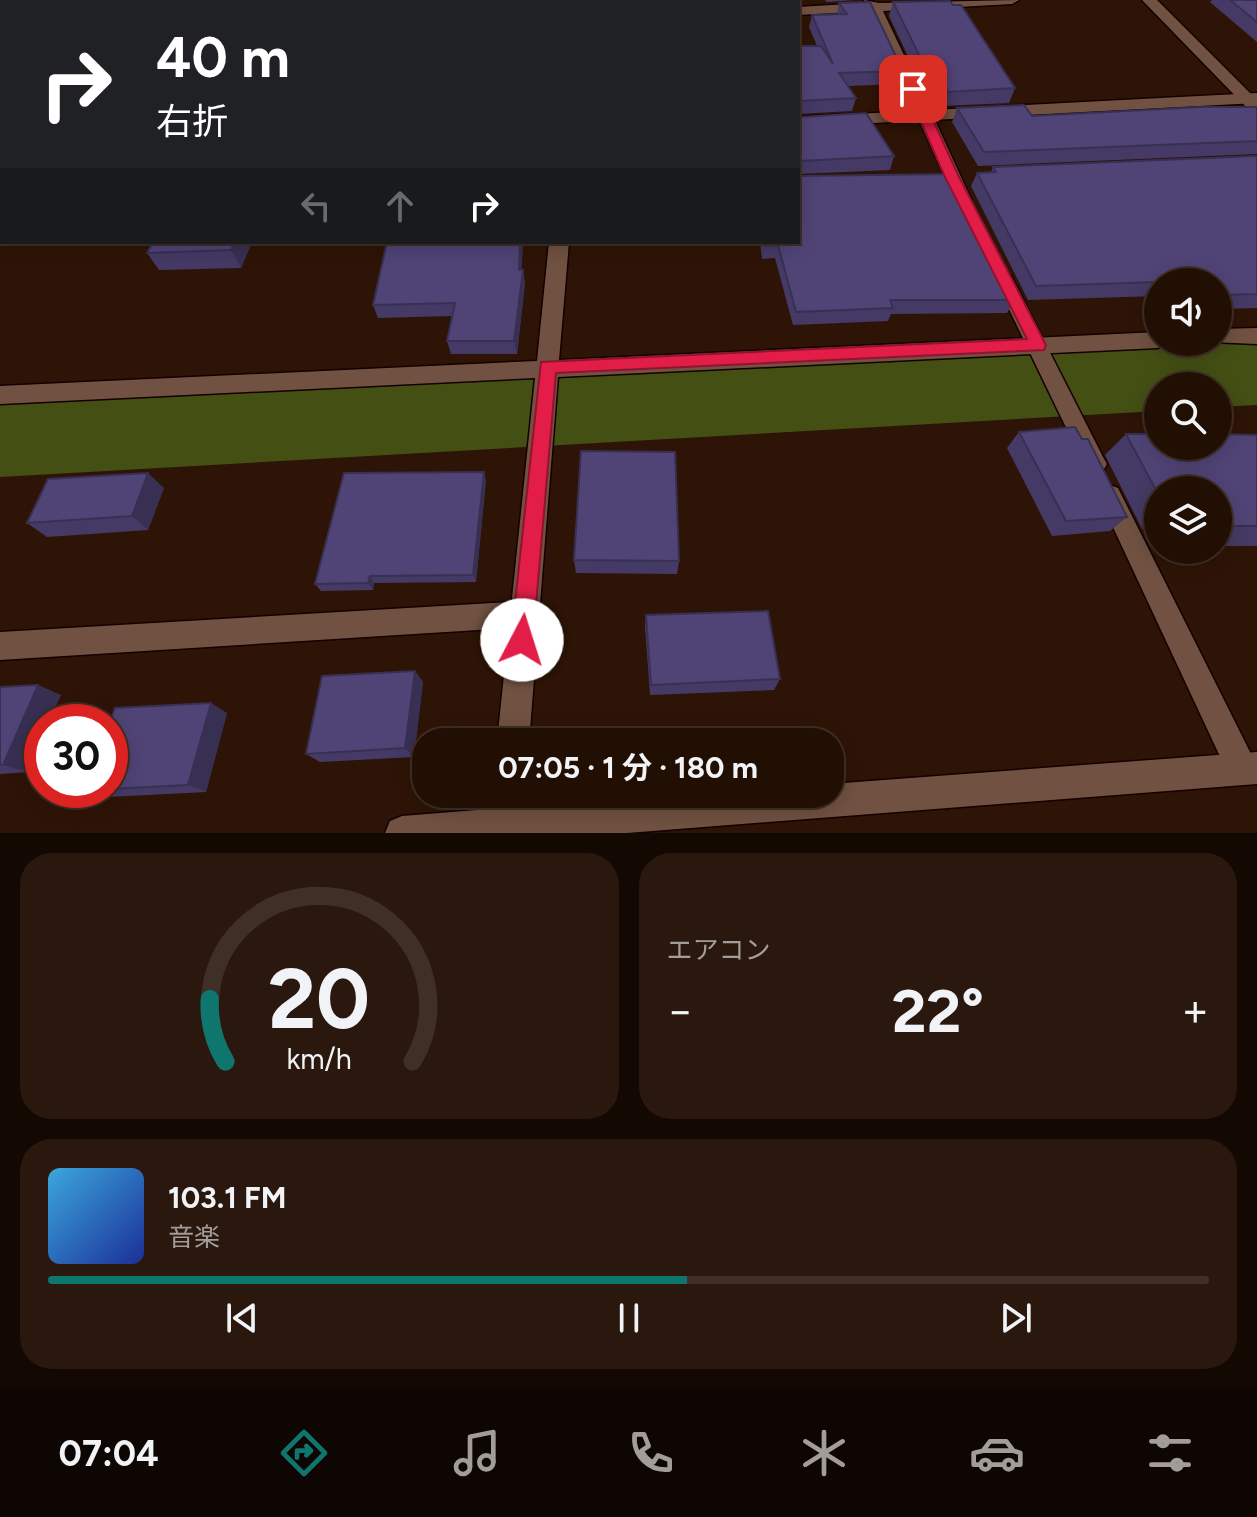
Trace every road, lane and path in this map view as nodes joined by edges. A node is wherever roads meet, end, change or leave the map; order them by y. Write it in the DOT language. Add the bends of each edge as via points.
graph roads {
  1 [pos="1012,0"];
  2 [pos="1149,0"];
  3 [pos="872,3"];
  4 [pos="800,11"];
  5 [pos="1253,101"];
  6 [pos="925,116"];
  7 [pos="800,122"];
  8 [pos="973,218"];
  9 [pos="559,244"];
  10 [pos="994,260"];
  11 [pos="1257,336"];
  12 [pos="1232,337"];
  13 [pos="1144,341"];
  14 [pos="1038,345"];
  15 [pos="547,367"];
  16 [pos="0,395"];
  17 [pos="525,614"];
  18 [pos="0,646"];
  19 [pos="514,728"];
  20 [pos="1249,768"];
  21 [pos="507,810"];
  22 [pos="402,833"];
  1 -- 3 [label="street"];
  2 -- 5 [label="street"];
  3 -- 4 [label="street"];
  3 -- 6 [label="street"];
  5 -- 6 [label="street"];
  6 -- 7 [label="street"];
  6 -- 8 [label="lane"];
  9 -- 15 [label="street"];
  10 -- 14 [label="lane"];
  11 -- 12 [label="street"];
  13 -- 14 [label="street"];
  14 -- 15 [label="street"];
  14 -- 20 [label="lane"];
  15 -- 16 [label="street"];
  15 -- 17 [label="street"];
  17 -- 18 [label="lane"];
  17 -- 19 [label="street"];
  20 -- 21 [label="street"];
  21 -- 22 [label="street"];
}
